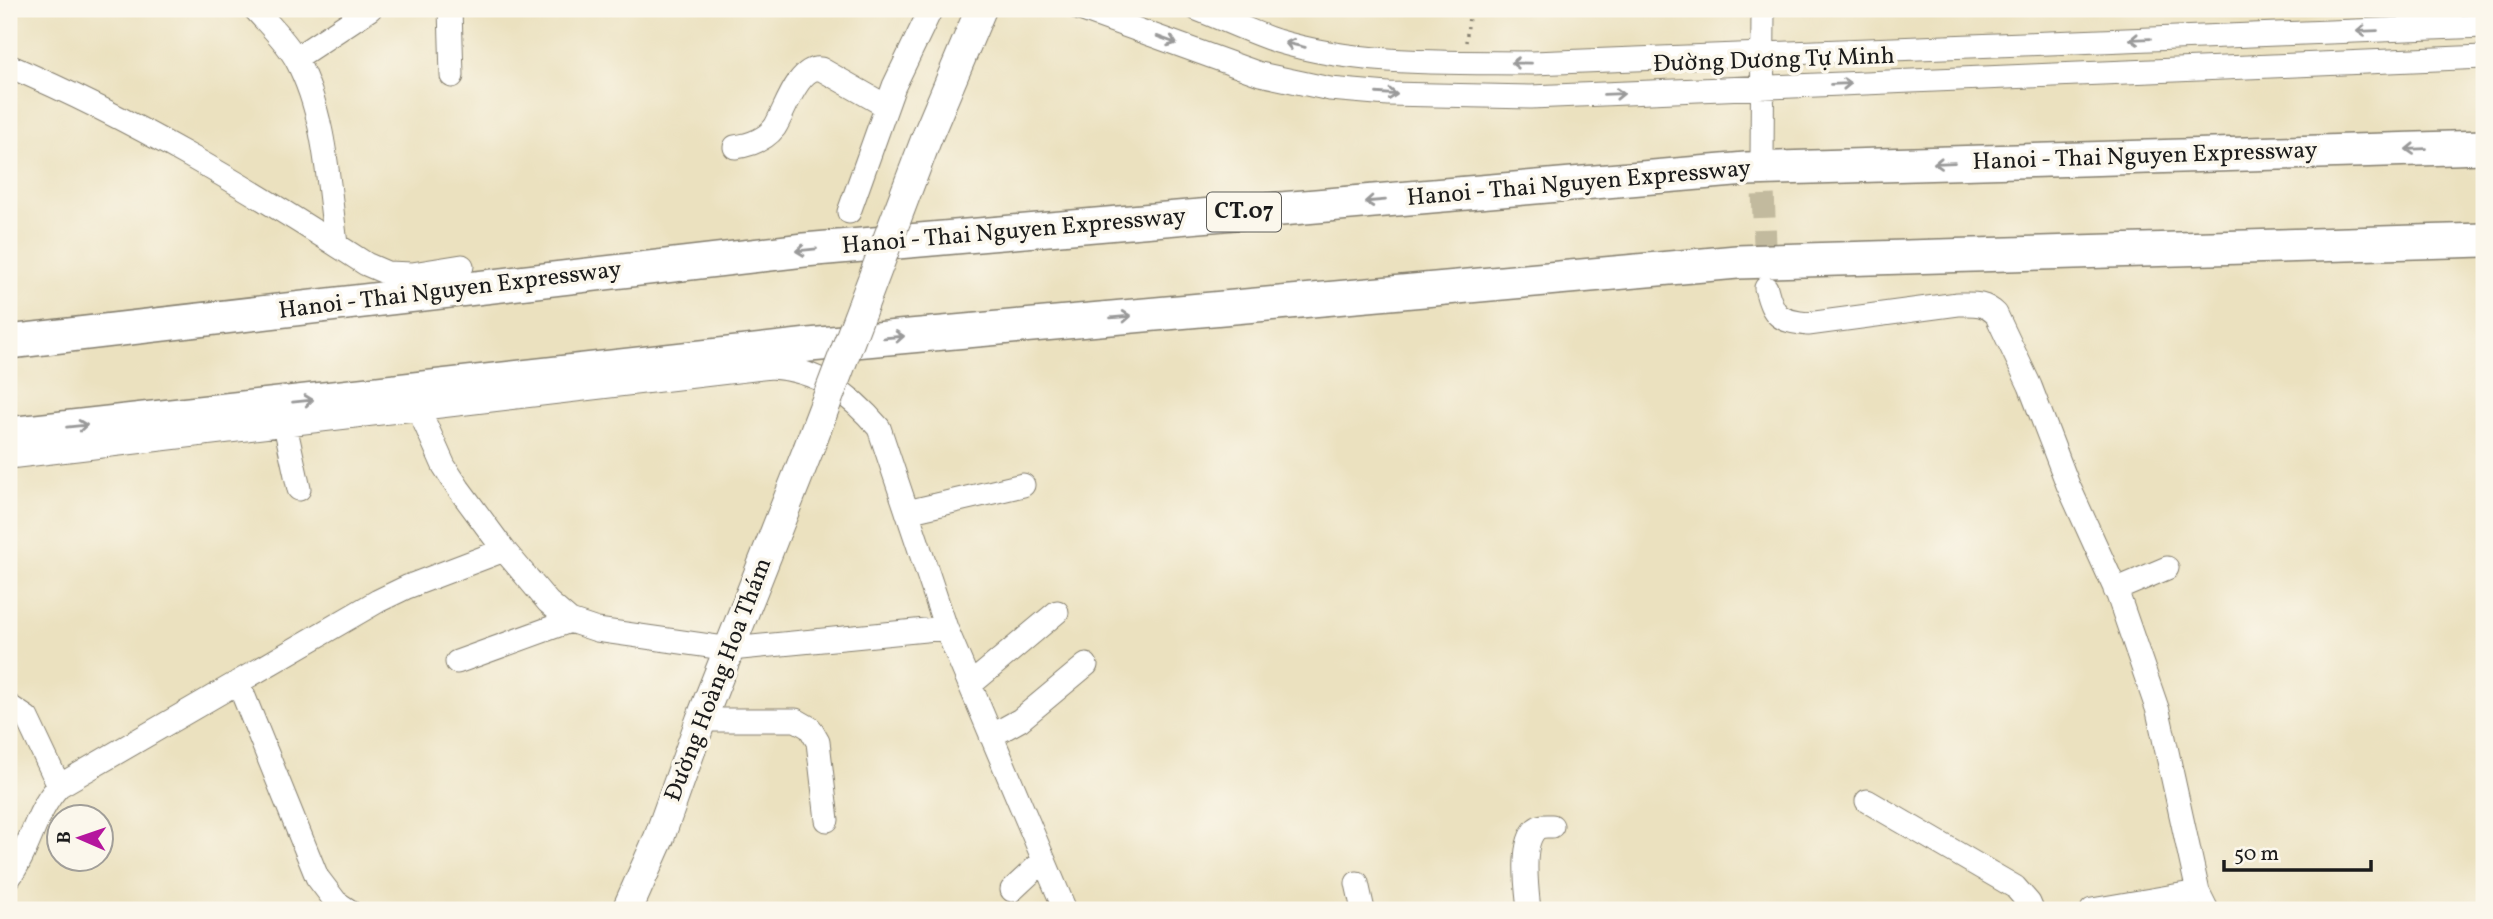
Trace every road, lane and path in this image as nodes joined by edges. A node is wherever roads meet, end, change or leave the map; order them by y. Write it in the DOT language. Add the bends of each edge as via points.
graph roads {
  1 [pos="255,9"];
  2 [pos="370,9"];
  3 [pos="450,9"];
  4 [pos="930,9"];
  5 [pos="981,9"];
  6 [pos="1080,9"];
  7 [pos="1197,9"];
  8 [pos="1470,9"];
  9 [pos="1763,9"];
  10 [pos="2484,26"];
  11 [pos="1762,54"];
  12 [pos="2484,57"];
  13 [pos="296,58"];
  14 [pos="1463,62"];
  15 [pos="9,66"];
  16 [pos="452,76"];
  17 [pos="1762,88"];
  18 [pos="886,106"];
  19 [pos="735,147"];
  20 [pos="2484,147"];
  21 [pos="1762,161"];
  22 [pos="849,212"];
  23 [pos="2484,240"];
  24 [pos="336,244"];
  25 [pos="462,266"];
  26 [pos="1766,288"];
  27 [pos="9,342"];
  28 [pos="419,410"];
  29 [pos="285,425"];
  30 [pos="9,434"];
  31 [pos="9,457"];
  32 [pos="1023,485"];
  33 [pos="299,489"];
  34 [pos="907,512"];
  35 [pos="504,550"];
  36 [pos="2167,568"];
  37 [pos="2115,590"];
  38 [pos="1057,612"];
  39 [pos="570,621"];
  40 [pos="946,628"];
  41 [pos="730,649"];
  42 [pos="457,662"];
  43 [pos="1086,665"];
  44 [pos="238,682"];
  45 [pos="970,685"];
  46 [pos="9,706"];
  47 [pos="701,720"];
  48 [pos="991,736"];
  49 [pos="59,786"];
  50 [pos="1867,801"];
  51 [pos="827,820"];
  52 [pos="1552,826"];
  53 [pos="1043,861"];
  54 [pos="9,878"];
  55 [pos="1357,883"];
  56 [pos="1012,890"];
  57 [pos="2202,901"];
  58 [pos="348,910"];
  59 [pos="627,910"];
  60 [pos="1065,910"];
  61 [pos="1363,910"];
  62 [pos="1529,910"];
  63 [pos="2032,910"];
  64 [pos="2092,910"];
  1 -- 13 [label="street"];
  2 -- 13 [label="street"];
  3 -- 16 [label="street"];
  4 -- 18 [label="street"];
  5 -- 41 [label="main road, Đường Hoàng Hoa Thám, bridge" via="927,137"];
  6 -- 17 [label="street, Đường Dương Tự Minh, one-way" via="1259,74 1330,89 1531,97"];
  14 -- 7 [label="street, Đường Dương Tự Minh, one-way" via="1336,54 1277,40"];
  8 -- 14 [label="path"];
  9 -- 11 [label="street"];
  10 -- 11 [label="street, Đường Dương Tự Minh, one-way"];
  11 -- 14 [label="street, Đường Dương Tự Minh, one-way"];
  11 -- 17 [label="street"];
  17 -- 12 [label="street, Đường Dương Tự Minh, one-way"];
  13 -- 24 [label="street" via="322,136"];
  15 -- 24 [label="street" via="163,139"];
  17 -- 21 [label="street"];
  18 -- 19 [label="street" via="815,68 794,89 774,128 764,137"];
  18 -- 22 [label="street"];
  20 -- 27 [label="highway, Hanoi - Thai Nguyen Expressway / CT.07, one-way" via="1746,169 804,250"];
  30 -- 23 [label="highway, one-way" via="809,345 1737,262"];
  24 -- 25 [label="street" via="387,273"];
  26 -- 37 [label="street" via="1778,316 1808,324 1958,304 1988,307 1996,314 2030,386"];
  28 -- 29 [label="street"];
  28 -- 34 [label="street" via="771,367 794,368 836,388 879,428"];
  28 -- 35 [label="street" via="444,466"];
  29 -- 31 [label="street"];
  29 -- 33 [label="street"];
  32 -- 34 [label="street"];
  34 -- 40 [label="street"];
  35 -- 39 [label="street"];
  35 -- 44 [label="street" via="378,601"];
  36 -- 37 [label="street"];
  37 -- 57 [label="street" via="2158,711"];
  38 -- 45 [label="street"];
  39 -- 41 [label="street" via="597,631"];
  39 -- 42 [label="street"];
  40 -- 41 [label="street"];
  40 -- 45 [label="street"];
  41 -- 47 [label="main road, Đường Hoàng Hoa Thám"];
  43 -- 48 [label="street" via="1020,720"];
  44 -- 49 [label="street"];
  44 -- 58 [label="street" via="317,877 335,902"];
  45 -- 48 [label="street"];
  46 -- 49 [label="street" via="27,718"];
  47 -- 51 [label="street" via="796,720 810,728 818,742"];
  47 -- 59 [label="main road, Đường Hoàng Hoa Thám" via="659,838"];
  48 -- 53 [label="street"];
  49 -- 54 [label="street"];
  50 -- 63 [label="street" via="2015,887"];
  52 -- 62 [label="street" via="1540,826 1530,838 1525,877"];
  53 -- 56 [label="street"];
  53 -- 60 [label="street"];
  55 -- 61 [label="street"];
  57 -- 64 [label="street"];
}
